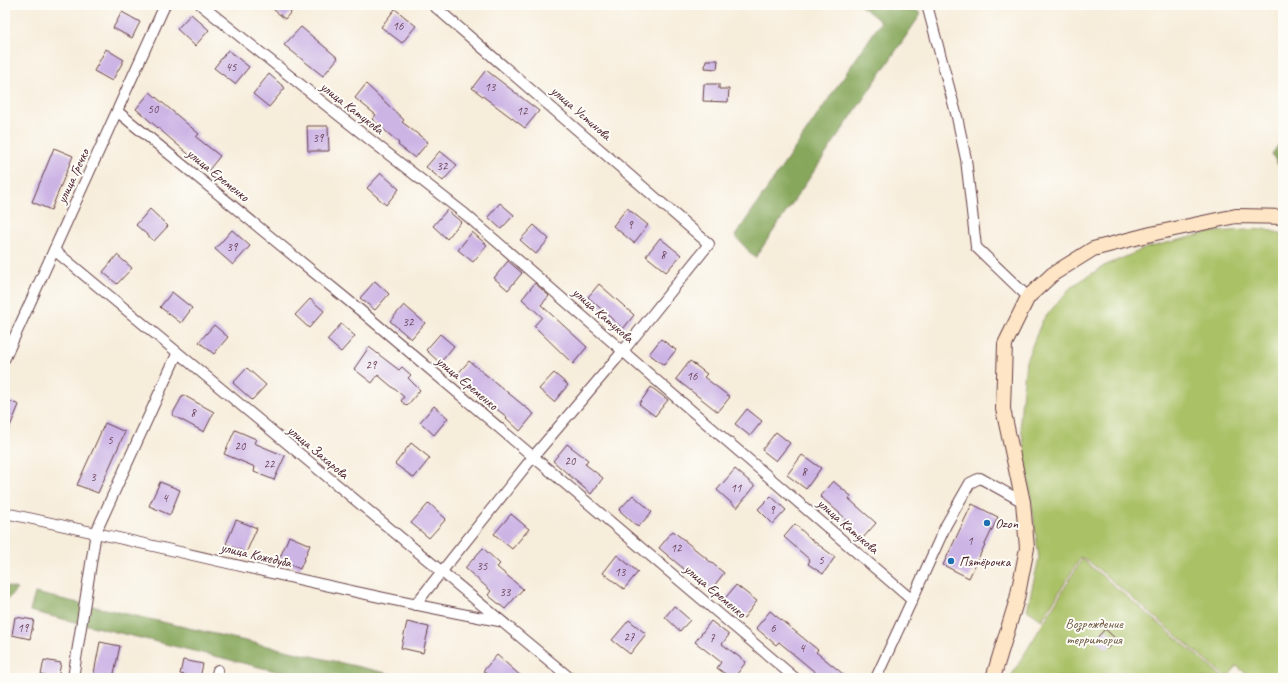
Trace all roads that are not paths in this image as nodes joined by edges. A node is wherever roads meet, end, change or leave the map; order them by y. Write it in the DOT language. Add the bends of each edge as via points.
graph roads {
  1 [pos="164,5"];
  2 [pos="201,5"];
  3 [pos="433,5"];
  4 [pos="927,5"];
  5 [pos="118,112"];
  6 [pos="1283,217"];
  7 [pos="54,250"];
  8 [pos="1028,297"];
  9 [pos="623,351"];
  10 [pos="177,354"];
  11 [pos="5,358"];
  12 [pos="532,457"];
  13 [pos="1023,502"];
  14 [pos="5,513"];
  15 [pos="96,532"];
  16 [pos="441,572"];
  17 [pos="912,600"];
  18 [pos="415,605"];
  19 [pos="501,621"];
  20 [pos="73,678"];
  21 [pos="570,678"];
  22 [pos="795,678"];
  23 [pos="876,678"];
  24 [pos="993,678"];
  1 -- 5 [label="street, улица Гречко"];
  2 -- 9 [label="street, улица Катукова" via="465,214"];
  3 -- 9 [label="street, улица Устинова" via="709,244"];
  4 -- 8 [label="street" via="966,159 976,247"];
  5 -- 7 [label="street, улица Гречко"];
  5 -- 12 [label="street, улица Еременко" via="355,306"];
  6 -- 8 [label="main road" via="1236,216 1093,249 1053,274"];
  7 -- 10 [label="street, улица Захарова"];
  7 -- 11 [label="street, улица Гречко"];
  8 -- 13 [label="main road" via="1004,351 1003,409"];
  9 -- 12 [label="street"];
  9 -- 17 [label="street, улица Катукова"];
  10 -- 15 [label="street"];
  10 -- 16 [label="street, улица Захарова"];
  12 -- 16 [label="street"];
  12 -- 22 [label="street, улица Еременко"];
  13 -- 17 [label="street" via="980,478 970,483 946,525"];
  13 -- 24 [label="main road" via="1027,548 1024,570 1008,633"];
  14 -- 15 [label="street, улица Кожедуба"];
  15 -- 18 [label="street, улица Кожедуба"];
  15 -- 20 [label="street"];
  16 -- 18 [label="street"];
  16 -- 19 [label="street, улица Кожедуба"];
  17 -- 23 [label="street"];
  18 -- 19 [label="street, улица Кожедуба"];
  19 -- 21 [label="street, улица Кожедуба"];
}
